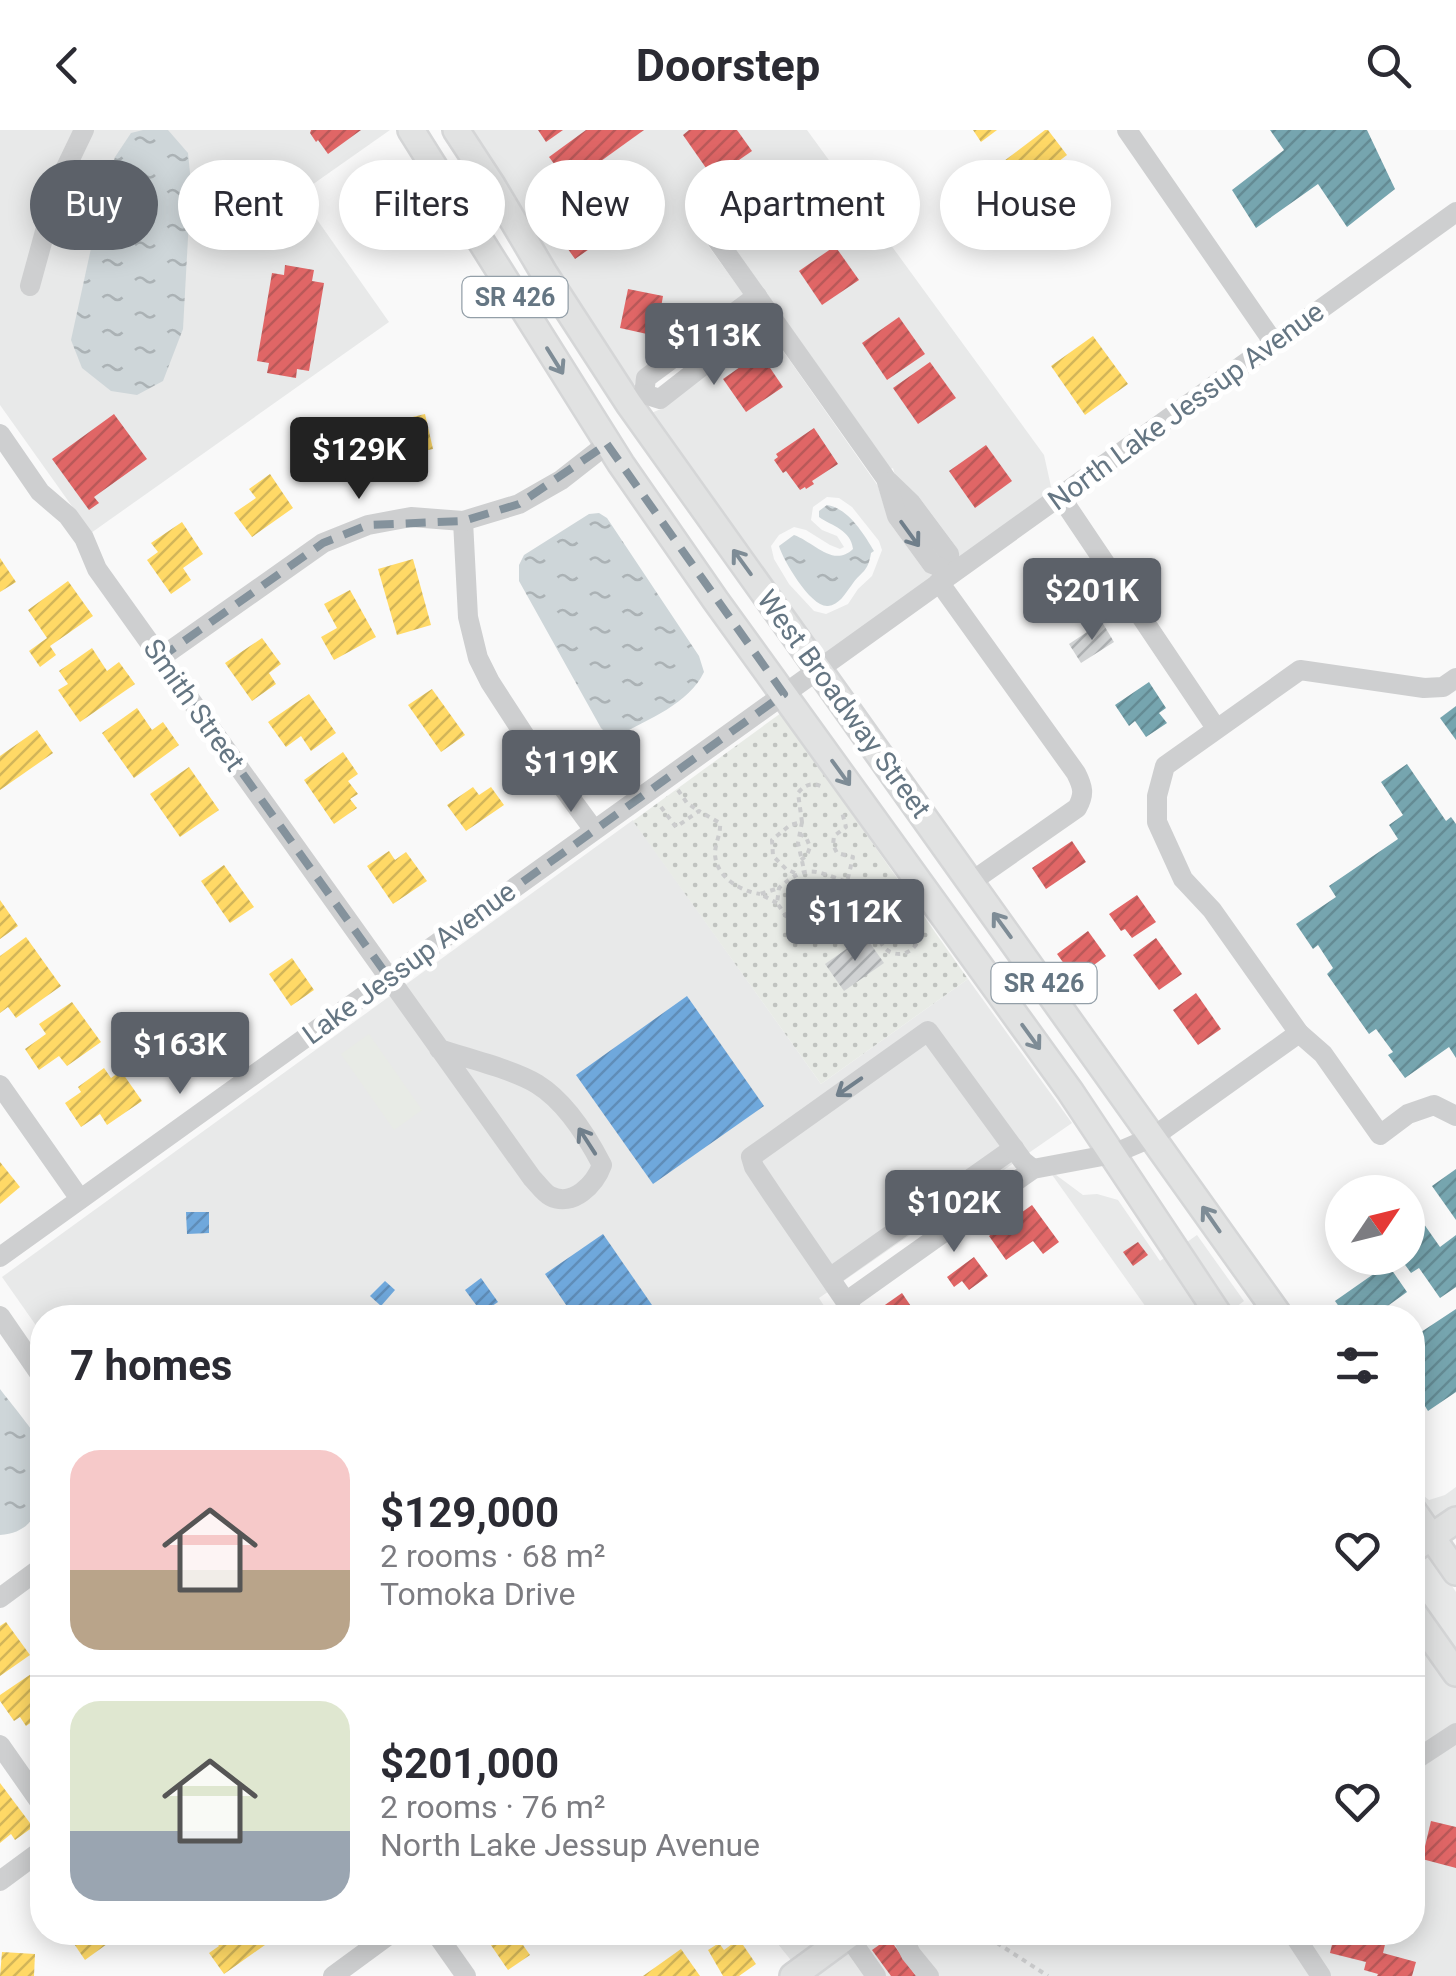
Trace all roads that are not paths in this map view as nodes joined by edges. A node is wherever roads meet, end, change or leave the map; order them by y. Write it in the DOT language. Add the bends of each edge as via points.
graph roads {
  1 [pos="84,130"];
  2 [pos="411,130"];
  3 [pos="456,130"];
  4 [pos="1127,130"];
  5 [pos="1456,212"];
  6 [pos="724,250"];
  7 [pos="30,286"];
  8 [pos="757,296"];
  9 [pos="770,314"];
  10 [pos="1274,343"];
  11 [pos="637,399"];
  12 [pos="0,434"];
  13 [pos="608,444"];
  14 [pos="1060,496"];
  15 [pos="463,521"];
  16 [pos="946,578"];
  17 [pos="160,658"];
  18 [pos="819,669"];
  19 [pos="1456,678"];
  20 [pos="784,694"];
  21 [pos="1216,728"];
  22 [pos="594,830"];
  23 [pos="972,882"];
  24 [pos="388,978"];
  25 [pos="1299,1033"];
  26 [pos="439,1049"];
  27 [pos="0,1084"];
  28 [pos="1456,1116"];
  29 [pos="1153,1136"];
  30 [pos="1014,1148"];
  31 [pos="1112,1154"];
  32 [pos="1033,1169"];
  33 [pos="80,1200"];
  34 [pos="0,1257"];
  35 [pos="831,1277"];
  36 [pos="849,1305"];
  37 [pos="857,1305"];
  38 [pos="1212,1305"];
  39 [pos="1271,1305"];
  40 [pos="0,1316"];
  41 [pos="30,1360"];
  42 [pos="1456,1520"];
  43 [pos="1425,1541"];
  44 [pos="1425,1546"];
  45 [pos="1456,1572"];
  46 [pos="30,1576"];
  47 [pos="0,1598"];
  48 [pos="1425,1629"];
  49 [pos="1456,1673"];
  50 [pos="1456,1733"];
  51 [pos="0,1745"];
  52 [pos="1425,1753"];
  53 [pos="30,1789"];
  54 [pos="30,1859"];
  55 [pos="0,1881"];
  56 [pos="375,1945"];
  57 [pos="444,1945"];
  58 [pos="836,1945"];
  59 [pos="858,1945"];
  60 [pos="906,1945"];
  61 [pos="1301,1945"];
  62 [pos="333,1976"];
  63 [pos="466,1976"];
  64 [pos="793,1976"];
  65 [pos="876,1976"];
  66 [pos="929,1976"];
  67 [pos="1321,1976"];
  1 -- 7 [label="street" via="58,184"];
  2 -- 13 [label="main road, West Broadway Street / SR 426, one-way"];
  3 -- 11 [label="main road, West Broadway Street / SR 426" via="544,274"];
  4 -- 10 [label="street"];
  5 -- 10 [label="street, North Lake Jessup Avenue"];
  6 -- 8 [label="street"];
  8 -- 9 [label="street"];
  8 -- 11 [label="street" via="646,378"];
  9 -- 11 [label="street" via="660,398"];
  9 -- 16 [label="street" via="886,480 898,516"];
  10 -- 14 [label="street, North Lake Jessup Avenue"];
  18 -- 11 [label="main road, West Broadway Street / SR 426, one-way"];
  12 -- 17 [label="street, Smith Street" via="40,492 84,538 97,569"];
  13 -- 15 [label="street" via="519,504"];
  13 -- 20 [label="main road, West Broadway Street / SR 426"];
  14 -- 16 [label="street, North Lake Jessup Avenue"];
  14 -- 21 [label="street"];
  15 -- 17 [label="street" via="411,517 324,543"];
  15 -- 22 [label="street" via="468,617 478,658"];
  16 -- 18 [label="street, North Lake Jessup Avenue"];
  16 -- 23 [label="street" via="1083,787 1077,808"];
  17 -- 24 [label="street, Smith Street"];
  18 -- 20 [label="street, Lake Jessup Avenue"];
  18 -- 23 [label="main road, West Broadway Street / SR 426"];
  19 -- 21 [label="street" via="1444,687 1424,688 1300,670"];
  20 -- 22 [label="street, Lake Jessup Avenue"];
  20 -- 31 [label="main road, West Broadway Street / SR 426, one-way"];
  21 -- 25 [label="street" via="1165,766 1156,822 1183,880"];
  22 -- 24 [label="street, Lake Jessup Avenue"];
  29 -- 23 [label="main road, West Broadway Street / SR 426, one-way"];
  24 -- 26 [label="street, Smith Street"];
  24 -- 33 [label="street, Lake Jessup Avenue"];
  25 -- 28 [label="street" via="1323,1054 1380,1134 1434,1106"];
  25 -- 29 [label="street"];
  26 -- 26 [label="street, Smith Street, one-way" via="550,1196 570,1200 597,1178 602,1165 556,1099 537,1084"];
  27 -- 33 [label="street"];
  29 -- 31 [label="street"];
  39 -- 29 [label="main road, West Broadway Street / SR 426, one-way"];
  30 -- 32 [label="street"];
  30 -- 35 [label="street"];
  30 -- 35 [label="street, one-way" via="928,1031 751,1157"];
  31 -- 32 [label="street"];
  31 -- 38 [label="main road, West Broadway Street / SR 426"];
  32 -- 37 [label="street"];
  33 -- 34 [label="street, Lake Jessup Avenue"];
  35 -- 36 [label="street"];
  40 -- 41 [label="street"];
  42 -- 43 [label="main road"];
  44 -- 45 [label="main road"];
  46 -- 47 [label="street"];
  48 -- 49 [label="main road"];
  50 -- 52 [label="street"];
  51 -- 53 [label="street"];
  54 -- 55 [label="street"];
  56 -- 62 [label="street"];
  57 -- 63 [label="street"];
  58 -- 64 [label="main road"];
  59 -- 65 [label="street"];
  60 -- 66 [label="street"];
  61 -- 67 [label="street"];
}
